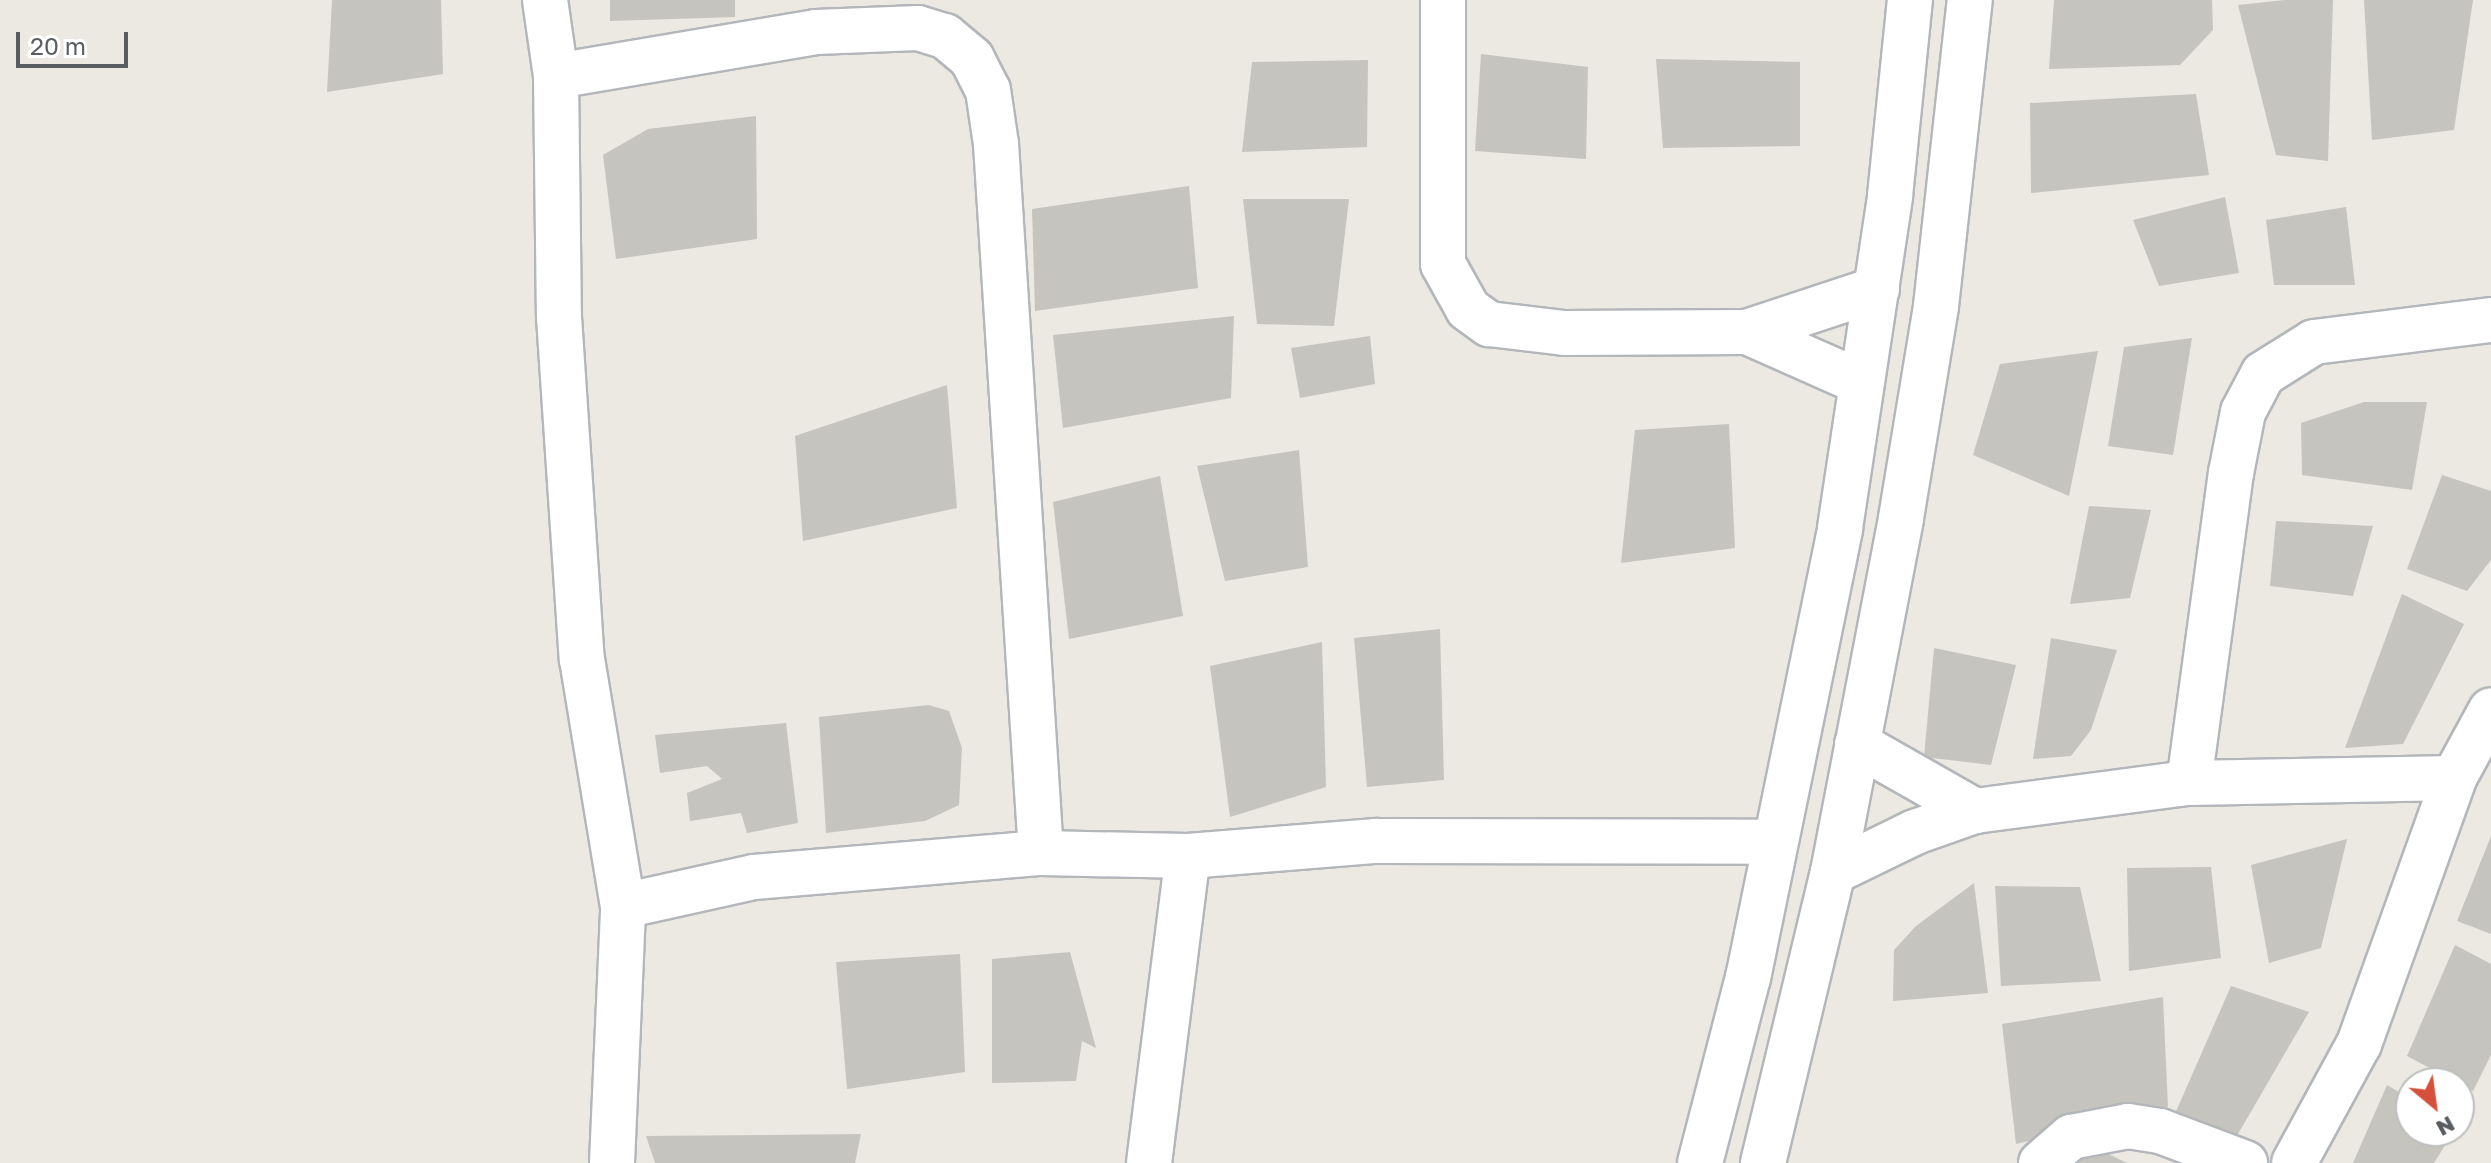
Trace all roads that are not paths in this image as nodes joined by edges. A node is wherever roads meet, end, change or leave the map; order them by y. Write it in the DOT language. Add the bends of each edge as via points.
graph roads {
  1 [pos="545,0"];
  2 [pos="1443,0"];
  3 [pos="1910,0"];
  4 [pos="1970,0"];
  5 [pos="812,16"];
  6 [pos="556,76"];
  7 [pos="1877,289"];
  8 [pos="2491,320"];
  9 [pos="1747,332"];
  10 [pos="1860,382"];
  11 [pos="2491,710"];
  12 [pos="1857,744"];
  13 [pos="2454,778"];
  14 [pos="2189,783"];
  15 [pos="1975,811"];
  16 [pos="1775,842"];
  17 [pos="1041,853"];
  18 [pos="1188,856"];
  19 [pos="1833,872"];
  20 [pos="623,906"];
  21 [pos="612,1163"];
  22 [pos="1149,1163"];
  23 [pos="1700,1163"];
  24 [pos="1763,1163"];
  25 [pos="2041,1163"];
  26 [pos="2245,1163"];
  27 [pos="2294,1163"];
  1 -- 6 [label="street"];
  2 -- 9 [label="street" via="1443,264 1468,309 1489,324 1564,333"];
  3 -- 7 [label="street"];
  4 -- 12 [label="street" via="1936,306"];
  5 -- 6 [label="street"];
  5 -- 17 [label="street" via="945,36 972,59 988,90 1013,354"];
  6 -- 20 [label="street" via="559,317 573,550 582,659"];
  7 -- 9 [label="street"];
  7 -- 10 [label="street"];
  8 -- 14 [label="street" via="2314,342 2263,374 2243,412 2231,473"];
  9 -- 10 [label="street"];
  10 -- 16 [label="street" via="1840,528"];
  11 -- 13 [label="street"];
  12 -- 15 [label="street"];
  12 -- 19 [label="street"];
  13 -- 14 [label="street"];
  13 -- 27 [label="street" via="2359,1044"];
  14 -- 15 [label="street"];
  15 -- 19 [label="street" via="1915,832"];
  16 -- 18 [label="street" via="1376,841"];
  16 -- 23 [label="street" via="1748,978"];
  17 -- 18 [label="street"];
  17 -- 20 [label="street" via="754,877"];
  18 -- 22 [label="street"];
  19 -- 24 [label="street"];
  20 -- 21 [label="street"];
  25 -- 26 [label="street" via="2071,1137 2128,1126 2160,1131"];
}
